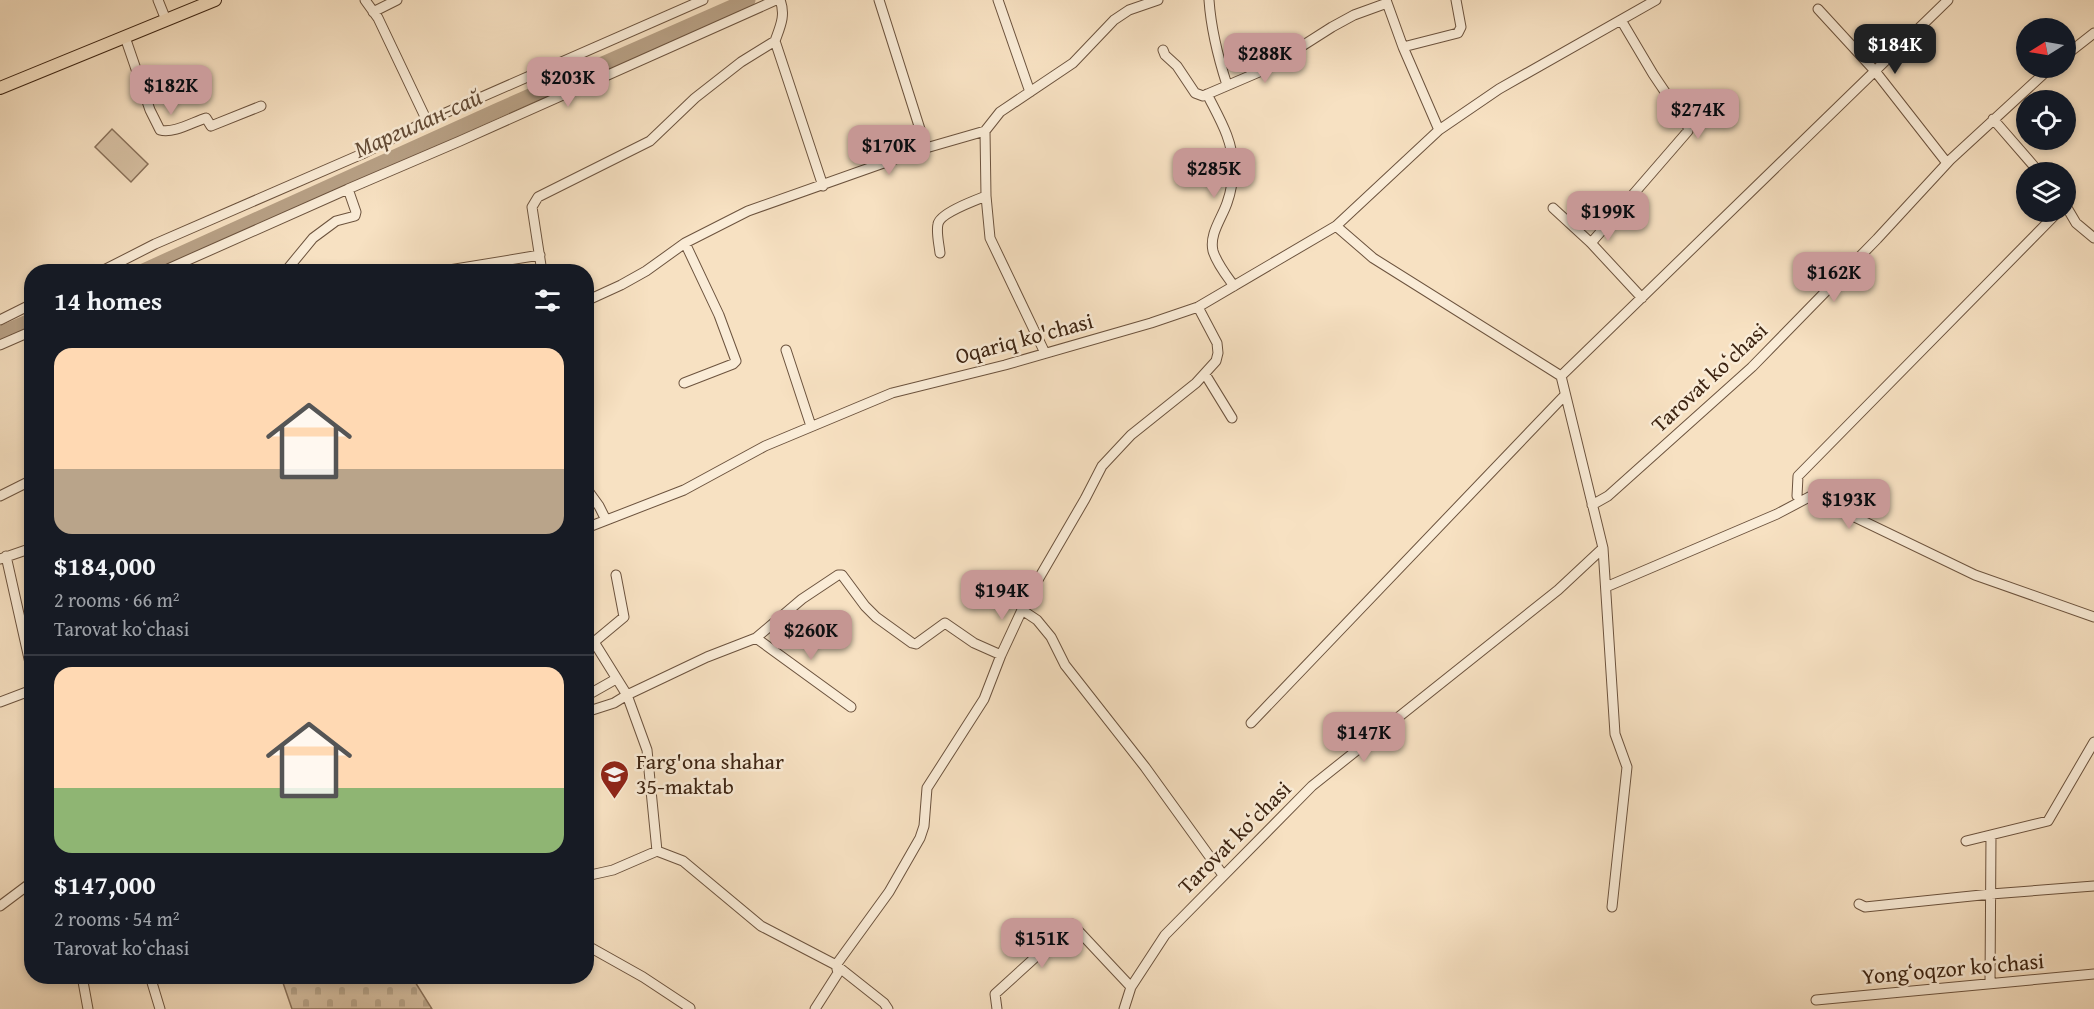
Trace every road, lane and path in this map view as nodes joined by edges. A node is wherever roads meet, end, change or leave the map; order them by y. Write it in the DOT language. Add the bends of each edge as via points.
graph roads {
  1 [pos="158,0"];
  2 [pos="215,0"];
  3 [pos="365,0"];
  4 [pos="397,0"];
  5 [pos="703,0"];
  6 [pos="776,0"];
  7 [pos="780,0"];
  8 [pos="879,0"];
  9 [pos="998,0"];
  10 [pos="1158,0"];
  11 [pos="1209,0"];
  12 [pos="1456,0"];
  13 [pos="1656,0"];
  14 [pos="1948,0"];
  15 [pos="1386,1"];
  16 [pos="1818,9"];
  17 [pos="373,12"];
  18 [pos="166,20"];
  19 [pos="1621,20"];
  20 [pos="2094,33"];
  21 [pos="125,37"];
  22 [pos="775,41"];
  23 [pos="1403,47"];
  24 [pos="2076,47"];
  25 [pos="1163,50"];
  26 [pos="1875,71"];
  27 [pos="2039,78"];
  28 [pos="1227,85"];
  29 [pos="0,88"];
  30 [pos="1030,92"];
  31 [pos="1207,94"];
  32 [pos="261,106"];
  33 [pos="1993,119"];
  34 [pos="427,121"];
  35 [pos="1439,130"];
  36 [pos="986,131"];
  37 [pos="927,148"];
  38 [pos="2030,162"];
  39 [pos="1947,163"];
  40 [pos="823,186"];
  41 [pos="348,189"];
  42 [pos="986,196"];
  43 [pos="1553,208"];
  44 [pos="2048,222"];
  45 [pos="2075,222"];
  46 [pos="1336,226"];
  47 [pos="2094,238"];
  48 [pos="685,243"];
  49 [pos="1591,243"];
  50 [pos="940,253"];
  51 [pos="540,255"];
  52 [pos="116,264"];
  53 [pos="179,264"];
  54 [pos="292,264"];
  55 [pos="485,264"];
  56 [pos="541,264"];
  57 [pos="1234,286"];
  58 [pos="594,297"];
  59 [pos="1642,298"];
  60 [pos="1198,307"];
  61 [pos="24,308"];
  62 [pos="0,320"];
  63 [pos="24,334"];
  64 [pos="0,345"];
  65 [pos="786,350"];
  66 [pos="1045,353"];
  67 [pos="1205,374"];
  68 [pos="1561,376"];
  69 [pos="684,383"];
  70 [pos="1565,395"];
  71 [pos="1232,418"];
  72 [pos="811,426"];
  73 [pos="24,484"];
  74 [pos="0,496"];
  75 [pos="1797,496"];
  76 [pos="594,499"];
  77 [pos="1592,505"];
  78 [pos="606,520"];
  79 [pos="594,525"];
  80 [pos="1603,548"];
  81 [pos="24,551"];
  82 [pos="3,558"];
  83 [pos="616,575"];
  84 [pos="1606,587"];
  85 [pos="1022,610"];
  86 [pos="2094,617"];
  87 [pos="756,638"];
  88 [pos="24,641"];
  89 [pos="1001,655"];
  90 [pos="616,680"];
  91 [pos="594,692"];
  92 [pos="24,693"];
  93 [pos="627,695"];
  94 [pos="0,702"];
  95 [pos="851,707"];
  96 [pos="594,709"];
  97 [pos="1251,723"];
  98 [pos="2094,742"];
  99 [pos="1991,835"];
  100 [pos="1966,841"];
  101 [pos="657,851"];
  102 [pos="594,874"];
  103 [pos="1223,875"];
  104 [pos="2094,886"];
  105 [pos="24,888"];
  106 [pos="1991,894"];
  107 [pos="1859,904"];
  108 [pos="0,906"];
  109 [pos="1612,908"];
  110 [pos="594,949"];
  111 [pos="836,965"];
  112 [pos="2094,974"];
  113 [pos="1990,983"];
  114 [pos="83,984"];
  115 [pos="152,984"];
  116 [pos="1131,987"];
  117 [pos="1816,1000"];
  118 [pos="88,1009"];
  119 [pos="160,1009"];
  120 [pos="691,1009"];
  121 [pos="815,1009"];
  122 [pos="888,1009"];
  123 [pos="997,1009"];
  124 [pos="1124,1009"];
  1 -- 18 [label="street"];
  2 -- 18 [label="main road"];
  3 -- 17 [label="street"];
  4 -- 17 [label="street"];
  5 -- 34 [label="street"];
  6 -- 41 [label="street"];
  7 -- 22 [label="street" via="783,18"];
  8 -- 37 [label="street"];
  9 -- 30 [label="street"];
  10 -- 30 [label="street" via="1129,9 1073,63"];
  11 -- 28 [label="street" via="1218,59"];
  12 -- 23 [label="street" via="1461,27 1458,33"];
  13 -- 19 [label="street, Oqariq ko'chasi"];
  14 -- 26 [label="street"];
  15 -- 23 [label="street"];
  15 -- 28 [label="street" via="1353,15 1266,69"];
  16 -- 26 [label="street"];
  17 -- 34 [label="street"];
  18 -- 21 [label="main road"];
  19 -- 35 [label="street, Oqariq ko'chasi" via="1499,89"];
  19 -- 49 [label="street" via="1688,131"];
  20 -- 24 [label="street"];
  21 -- 29 [label="main road"];
  21 -- 32 [label="street" via="160,130 206,118 211,126"];
  22 -- 40 [label="street"];
  22 -- 51 [label="street" via="695,98 650,141 538,197 532,207"];
  23 -- 35 [label="street"];
  25 -- 31 [label="street" via="1196,94"];
  26 -- 39 [label="street"];
  26 -- 59 [label="street"];
  27 -- 33 [label="street, Tarovat koʻchasi"];
  28 -- 31 [label="street"];
  30 -- 36 [label="street" via="999,112"];
  31 -- 57 [label="street" via="1232,150 1230,191 1213,251"];
  33 -- 38 [label="street"];
  33 -- 39 [label="street, Tarovat koʻchasi"];
  34 -- 52 [label="street"];
  35 -- 46 [label="street, Oqariq ko'chasi"];
  36 -- 37 [label="street"];
  36 -- 42 [label="street"];
  37 -- 40 [label="street"];
  39 -- 77 [label="street, Tarovat koʻchasi" via="1752,367 1608,496"];
  40 -- 48 [label="street" via="748,211"];
  41 -- 53 [label="street"];
  41 -- 54 [label="street" via="355,216 336,220 313,238"];
  42 -- 50 [label="street" via="940,219"];
  42 -- 66 [label="street" via="990,238"];
  43 -- 49 [label="street"];
  44 -- 75 [label="street" via="1798,476"];
  45 -- 47 [label="street"];
  46 -- 57 [label="street, Oqariq ko'chasi"];
  46 -- 68 [label="street" via="1373,258"];
  48 -- 58 [label="street" via="630,281"];
  48 -- 69 [label="street" via="736,360"];
  49 -- 59 [label="street"];
  51 -- 55 [label="street"];
  51 -- 56 [label="street"];
  57 -- 60 [label="street, Oqariq ko'chasi"];
  59 -- 68 [label="street"];
  60 -- 66 [label="street, Oqariq ko'chasi"];
  60 -- 67 [label="street" via="1218,353"];
  61 -- 62 [label="street"];
  63 -- 64 [label="street"];
  65 -- 72 [label="street"];
  66 -- 72 [label="street, Oqariq ko'chasi" via="892,393"];
  67 -- 71 [label="street"];
  67 -- 85 [label="street" via="1108,457"];
  68 -- 70 [label="street"];
  70 -- 77 [label="street"];
  70 -- 97 [label="street"];
  72 -- 78 [label="street, Oqariq ko'chasi" via="684,490"];
  73 -- 74 [label="street"];
  76 -- 78 [label="street"];
  77 -- 80 [label="street"];
  78 -- 79 [label="street, Oqariq ko'chasi"];
  80 -- 84 [label="street"];
  80 -- 103 [label="street, Tarovat koʻchasi" via="1558,590 1312,786"];
  81 -- 82 [label="street"];
  82 -- 88 [label="street"];
  83 -- 90 [label="street" via="624,617 594,642"];
  84 -- 86 [label="street" via="1810,496 1975,575"];
  84 -- 109 [label="street" via="1615,734 1627,767"];
  85 -- 89 [label="street"];
  85 -- 103 [label="street" via="1051,637 1065,665"];
  87 -- 89 [label="street" via="802,599 842,575 876,617 912,643 945,623"];
  87 -- 93 [label="street"];
  87 -- 95 [label="street"];
  89 -- 111 [label="street" via="984,699 927,788 920,838 890,892"];
  90 -- 91 [label="street"];
  90 -- 93 [label="street"];
  92 -- 94 [label="street"];
  93 -- 96 [label="street"];
  93 -- 101 [label="street" via="647,750"];
  98 -- 99 [label="street" via="2048,821"];
  99 -- 100 [label="street"];
  99 -- 106 [label="street"];
  101 -- 102 [label="street"];
  101 -- 111 [label="street" via="683,861 761,926"];
  103 -- 116 [label="street, Tarovat koʻchasi" via="1165,935"];
  104 -- 106 [label="street"];
  105 -- 108 [label="street"];
  106 -- 107 [label="street" via="1865,907"];
  106 -- 113 [label="street"];
  110 -- 120 [label="street"];
  111 -- 121 [label="street" via="838,973"];
  111 -- 122 [label="street"];
  112 -- 113 [label="street, Yongʻoqzor koʻchasi"];
  113 -- 117 [label="street, Yongʻoqzor koʻchasi"];
  114 -- 118 [label="street"];
  115 -- 119 [label="street"];
  116 -- 123 [label="street" via="1072,924 994,994"];
  116 -- 124 [label="street, Tarovat koʻchasi"];
}
